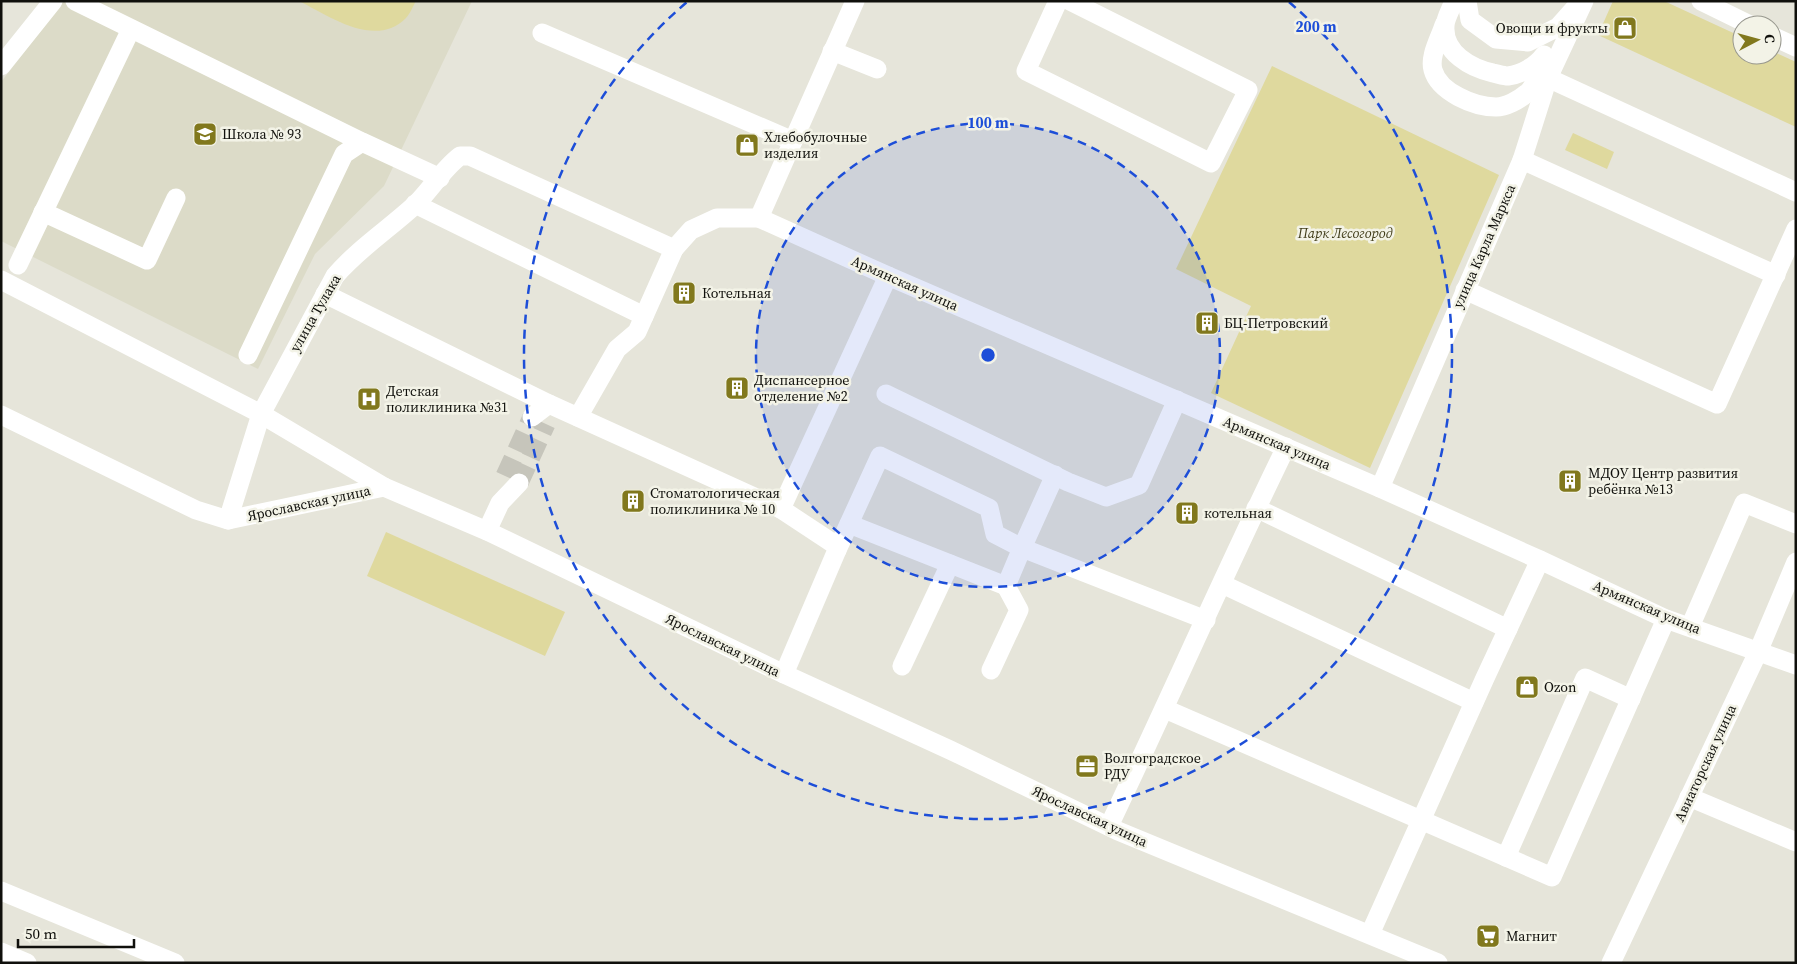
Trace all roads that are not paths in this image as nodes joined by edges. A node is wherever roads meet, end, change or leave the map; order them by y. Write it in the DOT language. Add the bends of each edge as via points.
graph roads {
  1 [pos="53,1"];
  2 [pos="75,1"];
  3 [pos="855,1"];
  4 [pos="1058,1"];
  5 [pos="1070,1"];
  6 [pos="1454,1"];
  7 [pos="1467,1"];
  8 [pos="1582,1"];
  9 [pos="1701,1"];
  10 [pos="1732,16"];
  11 [pos="1444,25"];
  12 [pos="1558,27"];
  13 [pos="131,29"];
  14 [pos="542,33"];
  15 [pos="1782,41"];
  16 [pos="1550,47"];
  17 [pos="1796,47"];
  18 [pos="832,51"];
  19 [pos="1,66"];
  20 [pos="877,69"];
  21 [pos="1548,78"];
  22 [pos="792,141"];
  23 [pos="362,142"];
  24 [pos="1522,160"];
  25 [pos="440,178"];
  26 [pos="1796,192"];
  27 [pos="176,198"];
  28 [pos="416,204"];
  29 [pos="43,212"];
  30 [pos="759,218"];
  31 [pos="1796,229"];
  32 [pos="674,249"];
  33 [pos="18,265"];
  34 [pos="1776,275"];
  35 [pos="888,276"];
  36 [pos="1,280"];
  37 [pos="1465,290"];
  38 [pos="325,294"];
  39 [pos="644,316"];
  40 [pos="248,355"];
  41 [pos="886,394"];
  42 [pos="1177,400"];
  43 [pos="548,404"];
  44 [pos="261,414"];
  45 [pos="1,415"];
  46 [pos="578,417"];
  47 [pos="539,421"];
  48 [pos="1286,447"];
  49 [pos="1055,475"];
  50 [pos="512,480"];
  51 [pos="384,487"];
  52 [pos="1380,488"];
  53 [pos="1256,508"];
  54 [pos="781,509"];
  55 [pos="228,520"];
  56 [pos="849,524"];
  57 [pos="1796,524"];
  58 [pos="487,531"];
  59 [pos="1022,548"];
  60 [pos="837,550"];
  61 [pos="1540,560"];
  62 [pos="1796,562"];
  63 [pos="950,564"];
  64 [pos="1222,584"];
  65 [pos="1006,586"];
  66 [pos="1666,619"];
  67 [pos="1206,620"];
  68 [pos="1693,620"];
  69 [pos="1508,629"];
  70 [pos="1758,652"];
  71 [pos="1796,665"];
  72 [pos="902,666"];
  73 [pos="991,670"];
  74 [pos="784,674"];
  75 [pos="1631,699"];
  76 [pos="1474,702"];
  77 [pos="1165,709"];
  78 [pos="1689,797"];
  79 [pos="1422,820"];
  80 [pos="1109,826"];
  81 [pos="1796,842"];
  82 [pos="1506,857"];
  83 [pos="1,891"];
  84 [pos="1370,934"];
  85 [pos="1,952"];
  86 [pos="27,963"];
  87 [pos="175,963"];
  88 [pos="1438,963"];
  89 [pos="1611,963"];
  1 -- 19 [label="street"];
  2 -- 13 [label="street"];
  3 -- 18 [label="street"];
  4 -- 5 [label="street" via="1026,71 1211,163 1248,90"];
  6 -- 11 [label="street"];
  7 -- 12 [label="street" via="1470,20 1496,39 1528,42"];
  8 -- 12 [label="street"];
  8 -- 21 [label="street, улица Карла Маркса"];
  9 -- 10 [label="street"];
  11 -- 16 [label="street" via="1447,40 1460,59 1474,67 1507,76 1538,63"];
  11 -- 16 [label="street" via="1433,55 1432,68 1438,81 1460,98 1486,106 1510,103 1529,92"];
  12 -- 16 [label="street"];
  13 -- 23 [label="street"];
  13 -- 29 [label="street"];
  14 -- 22 [label="street"];
  15 -- 17 [label="street"];
  18 -- 20 [label="street"];
  18 -- 22 [label="street"];
  21 -- 24 [label="street, улица Карла Маркса"];
  21 -- 26 [label="street"];
  22 -- 30 [label="street"];
  23 -- 25 [label="street"];
  23 -- 40 [label="street" via="344,154"];
  24 -- 34 [label="street"];
  24 -- 37 [label="street, улица Карла Маркса"];
  25 -- 28 [label="street, улица Тулака"];
  25 -- 32 [label="street, улица Тулака" via="460,156 470,156"];
  27 -- 29 [label="street" via="147,260"];
  28 -- 38 [label="street, улица Тулака" via="347,262"];
  28 -- 39 [label="street"];
  29 -- 33 [label="street"];
  30 -- 32 [label="street" via="717,218 691,230"];
  30 -- 35 [label="street, Армянская улица"];
  31 -- 34 [label="street"];
  32 -- 39 [label="street"];
  34 -- 37 [label="street" via="1717,404"];
  35 -- 42 [label="street, Армянская улица"];
  35 -- 54 [label="street"];
  36 -- 44 [label="street"];
  37 -- 52 [label="street, улица Карла Маркса"];
  38 -- 43 [label="street"];
  38 -- 44 [label="street, улица Тулака"];
  39 -- 46 [label="street" via="637,332 617,349"];
  41 -- 49 [label="street"];
  42 -- 48 [label="street, Армянская улица"];
  42 -- 49 [label="street" via="1139,485 1106,497"];
  43 -- 46 [label="street"];
  43 -- 47 [label="street"];
  44 -- 51 [label="street"];
  44 -- 55 [label="street, улица Тулака"];
  45 -- 55 [label="street, Ярославская улица" via="196,510"];
  46 -- 54 [label="street"];
  48 -- 52 [label="street, Армянская улица"];
  48 -- 53 [label="street"];
  49 -- 59 [label="street"];
  50 -- 58 [label="street"];
  51 -- 55 [label="street, Ярославская улица"];
  51 -- 58 [label="street, Ярославская улица"];
  52 -- 61 [label="street, Армянская улица"];
  53 -- 64 [label="street"];
  53 -- 69 [label="street"];
  54 -- 60 [label="street" via="837,546"];
  56 -- 59 [label="street" via="880,456 989,508 994,534"];
  56 -- 60 [label="street"];
  56 -- 63 [label="street"];
  57 -- 68 [label="street" via="1744,503"];
  58 -- 74 [label="street, Ярославская улица"];
  59 -- 65 [label="street"];
  59 -- 67 [label="street"];
  60 -- 74 [label="street"];
  61 -- 66 [label="street, Армянская улица"];
  61 -- 69 [label="street"];
  62 -- 70 [label="street, Авиаторская улица"];
  63 -- 65 [label="street"];
  63 -- 72 [label="street"];
  64 -- 67 [label="street"];
  64 -- 76 [label="street"];
  65 -- 73 [label="street" via="1019,610"];
  66 -- 70 [label="street, Армянская улица"];
  66 -- 75 [label="street"];
  67 -- 77 [label="street"];
  69 -- 76 [label="street"];
  70 -- 71 [label="street, Армянская улица"];
  70 -- 78 [label="street, Авиаторская улица"];
  74 -- 80 [label="street, Ярославская улица"];
  75 -- 82 [label="street" via="1552,877"];
  75 -- 82 [label="street" via="1585,678"];
  76 -- 79 [label="street"];
  77 -- 79 [label="street"];
  77 -- 80 [label="street"];
  78 -- 81 [label="street"];
  78 -- 89 [label="street, Авиаторская улица"];
  79 -- 82 [label="street"];
  79 -- 84 [label="street"];
  80 -- 84 [label="street, Ярославская улица"];
  83 -- 87 [label="street"];
  84 -- 88 [label="street, Ярославская улица"];
  85 -- 86 [label="street"];
}
